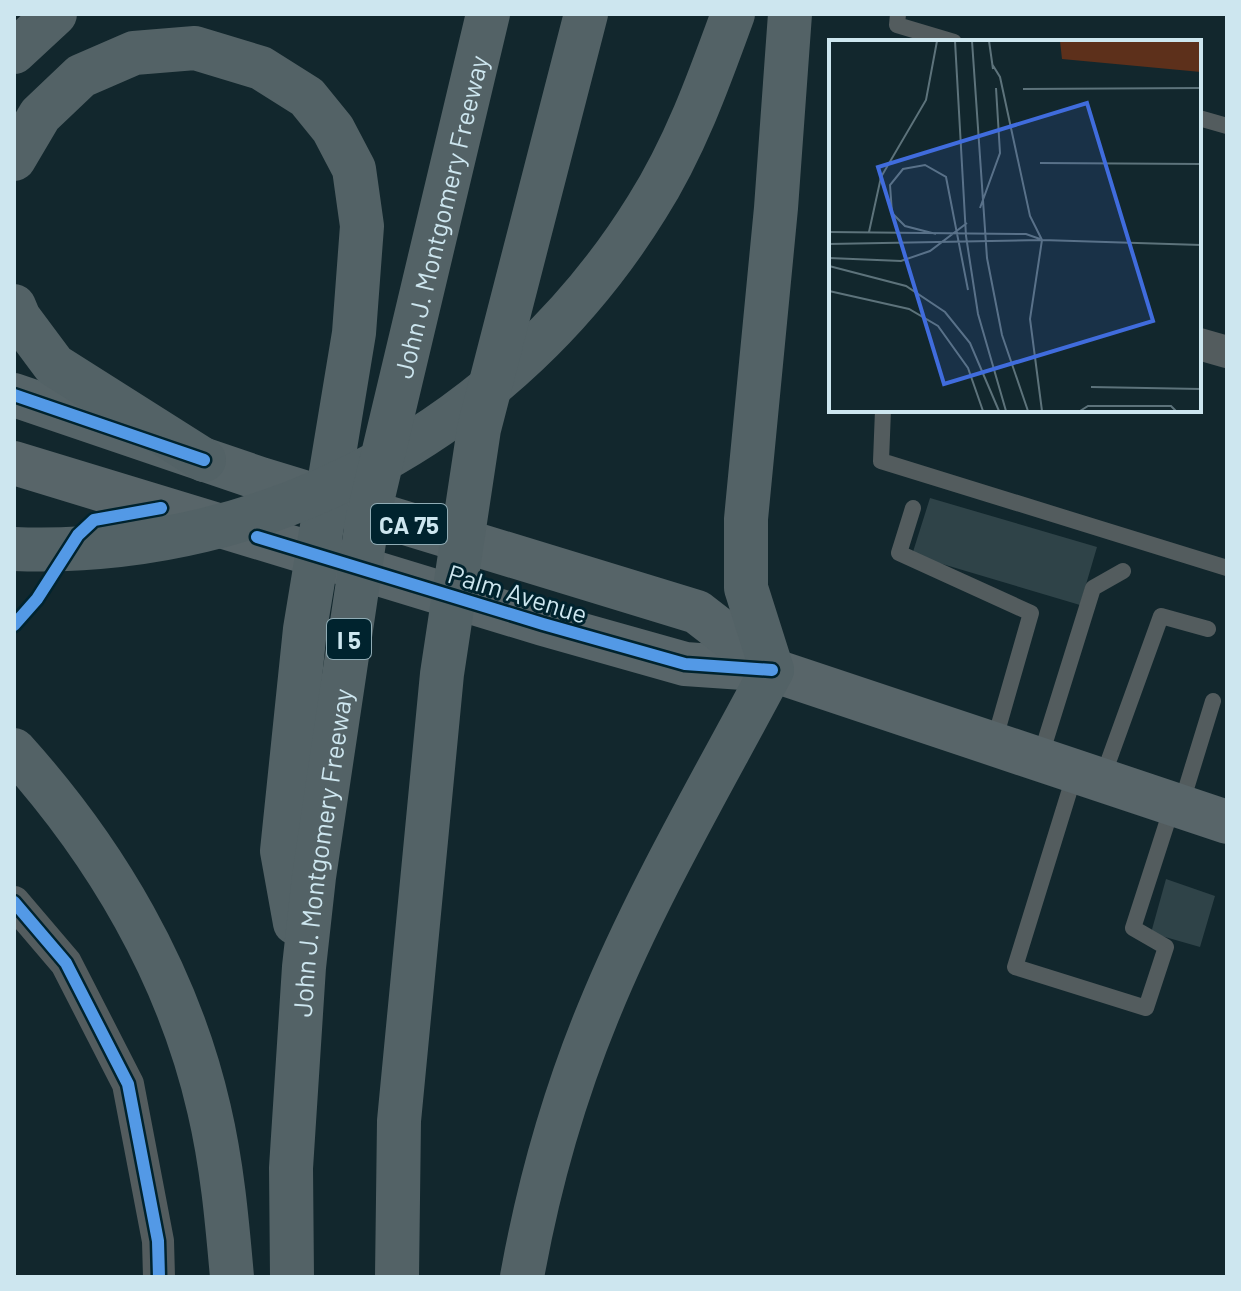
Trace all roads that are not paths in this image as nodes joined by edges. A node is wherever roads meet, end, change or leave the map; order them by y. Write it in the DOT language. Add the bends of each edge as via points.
graph roads {
  1 [pos="55,14"];
  2 [pos="488,14"];
  3 [pos="586,14"];
  4 [pos="733,14"];
  5 [pos="790,14"];
  6 [pos="898,14"];
  7 [pos="947,40"];
  8 [pos="14,52"];
  9 [pos="1201,119"];
  10 [pos="1227,126"];
  11 [pos="14,159"];
  12 [pos="14,306"];
  13 [pos="1201,345"];
  14 [pos="1227,352"];
  15 [pos="14,395"];
  16 [pos="883,412"];
  17 [pos="204,460"];
  18 [pos="14,463"];
  19 [pos="913,508"];
  20 [pos="14,549"];
  21 [pos="1227,568"];
  22 [pos="1123,571"];
  23 [pos="1208,629"];
  24 [pos="772,670"];
  25 [pos="1213,701"];
  26 [pos="993,744"];
  27 [pos="14,750"];
  28 [pos="1072,770"];
  29 [pos="1177,805"];
  30 [pos="1227,822"];
  31 [pos="14,902"];
  32 [pos="304,967"];
  33 [pos="159,1277"];
  34 [pos="232,1277"];
  35 [pos="292,1277"];
  36 [pos="397,1277"];
  37 [pos="522,1277"];
  1 -- 8 [label="highway"];
  2 -- 32 [label="highway, John J. Montgomery Freeway / I 5" via="367,522"];
  3 -- 36 [label="highway" via="479,429 442,674 399,1121"];
  4 -- 20 [label="highway" via="689,128 626,239 568,312 483,395 371,467 323,491 230,523 147,542"];
  5 -- 24 [label="highway" via="746,519 746,588"];
  6 -- 7 [label="lane" via="897,25"];
  9 -- 10 [label="lane"];
  11 -- 32 [label="highway" via="40,115 81,76 134,53 195,48 261,68 307,97 333,129 354,169 362,226 354,333 305,629 282,851"];
  12 -- 17 [label="highway" via="54,365"];
  13 -- 14 [label="street"];
  15 -- 17 [label="highway, Palm Avenue / CA 75"];
  16 -- 21 [label="lane" via="881,461"];
  17 -- 24 [label="highway, Palm Avenue / CA 75" via="697,612"];
  18 -- 24 [label="main road, Palm Avenue" via="685,664"];
  19 -- 26 [label="lane" via="899,553 1031,613"];
  22 -- 28 [label="lane" via="1093,588"];
  23 -- 28 [label="lane" via="1161,616"];
  24 -- 26 [label="main road, Palm Avenue"];
  24 -- 37 [label="highway" via="642,914 597,1015 554,1145"];
  25 -- 29 [label="lane"];
  26 -- 28 [label="main road, Palm Avenue"];
  27 -- 34 [label="highway" via="83,835 125,899 160,967 189,1038 209,1109"];
  28 -- 29 [label="main road, Palm Avenue"];
  28 -- 29 [label="lane" via="1015,967 1146,1008 1166,947 1133,928"];
  29 -- 30 [label="main road, Palm Avenue"];
  31 -- 33 [label="street" via="66,963 128,1084 158,1241"];
  32 -- 35 [label="highway, John J. Montgomery Freeway / I 5" via="291,1168"];
}
